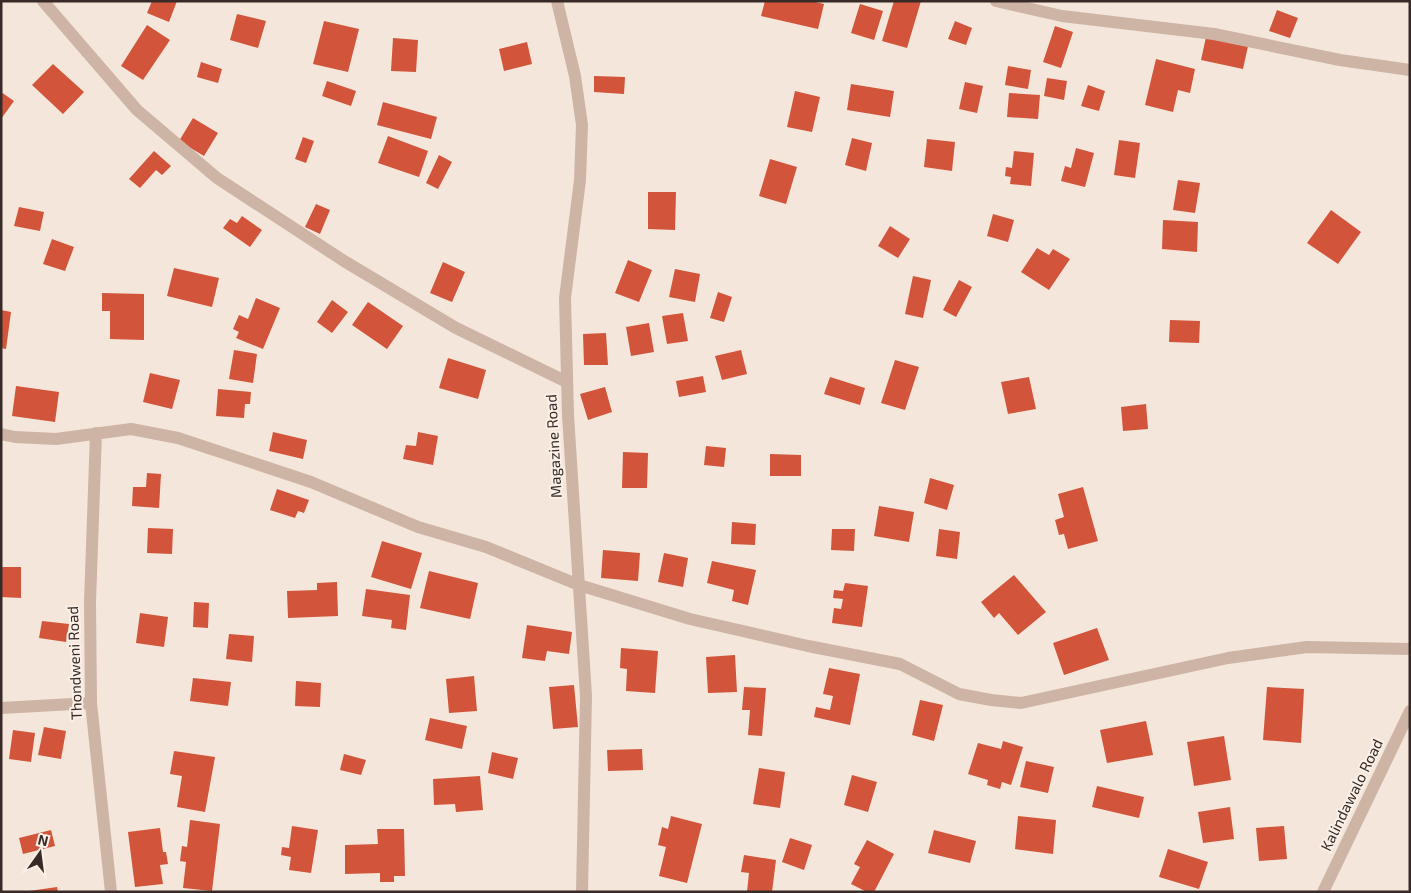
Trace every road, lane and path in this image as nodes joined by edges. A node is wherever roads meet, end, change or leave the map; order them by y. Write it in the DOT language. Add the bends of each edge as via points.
graph roads {
  1 [pos="43,1"];
  2 [pos="557,1"];
  3 [pos="996,1"];
  4 [pos="1410,70"];
  5 [pos="567,382"];
  6 [pos="96,433"];
  7 [pos="1,434"];
  8 [pos="579,585"];
  9 [pos="1410,649"];
  10 [pos="91,703"];
  11 [pos="1,708"];
  12 [pos="1410,711"];
  13 [pos="111,892"];
  14 [pos="582,892"];
  15 [pos="1323,892"];
  1 -- 5 [label="street" via="137,110 217,178 344,261 456,328"];
  2 -- 5 [label="street, Magazine Road" via="575,76 582,126 580,180 565,298"];
  3 -- 4 [label="street" via="1062,16 1214,34 1340,60"];
  5 -- 8 [label="street, Magazine Road"];
  6 -- 7 [label="street" via="56,439"];
  6 -- 8 [label="street" via="131,429 178,438 311,482 418,527 486,547"];
  6 -- 10 [label="street, Thondweni Road" via="90,602"];
  8 -- 9 [label="street" via="690,619 900,664 959,694 1021,703 1228,658 1307,647"];
  8 -- 14 [label="street, Magazine Road" via="586,696"];
  10 -- 11 [label="street"];
  10 -- 13 [label="street, Thondweni Road"];
  12 -- 15 [label="street, Kalindawalo Road"];
}
